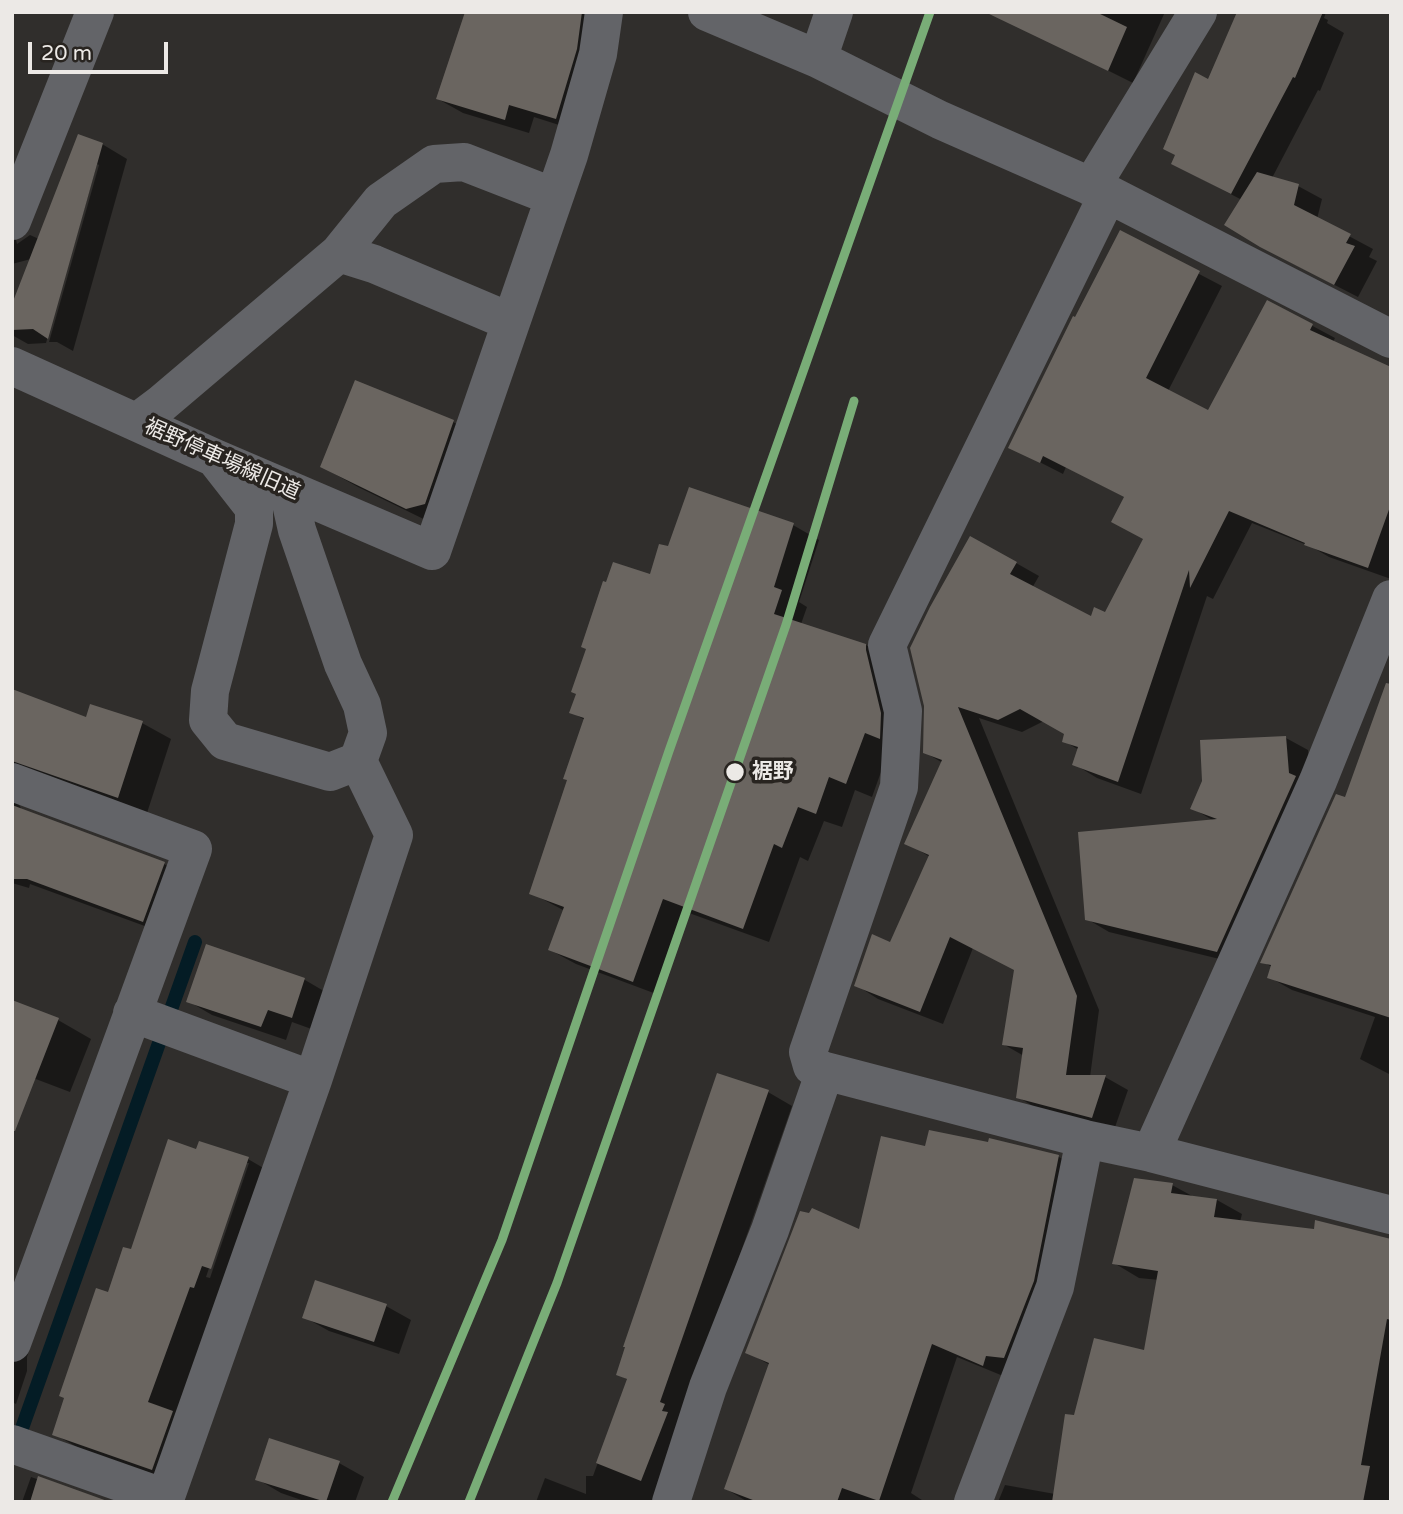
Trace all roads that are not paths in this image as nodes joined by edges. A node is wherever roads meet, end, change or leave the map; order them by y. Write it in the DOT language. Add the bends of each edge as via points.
graph roads {
  1 [pos="95,12"];
  2 [pos="604,12"];
  3 [pos="707,12"];
  4 [pos="834,12"];
  5 [pos="1198,12"];
  6 [pos="818,59"];
  7 [pos="1100,190"];
  8 [pos="554,197"];
  9 [pos="12,220"];
  10 [pos="339,253"];
  11 [pos="511,322"];
  12 [pos="1391,339"];
  13 [pos="12,366"];
  14 [pos="137,422"];
  15 [pos="215,458"];
  16 [pos="288,490"];
  17 [pos="1391,599"];
  18 [pos="358,761"];
  19 [pos="12,782"];
  20 [pos="139,1015"];
  21 [pos="825,1071"];
  22 [pos="313,1080"];
  23 [pos="1085,1139"];
  24 [pos="1151,1153"];
  25 [pos="1391,1215"];
  26 [pos="12,1343"];
  27 [pos="22,1447"];
  28 [pos="164,1500"];
  29 [pos="671,1502"];
  30 [pos="973,1502"];
  1 -- 9 [label="street"];
  2 -- 8 [label="street" via="598,54"];
  3 -- 6 [label="street"];
  4 -- 6 [label="street"];
  5 -- 7 [label="street"];
  6 -- 7 [label="street" via="940,120"];
  7 -- 12 [label="street"];
  7 -- 21 [label="street" via="887,645 903,711 899,787 808,1052 812,1066"];
  8 -- 10 [label="street" via="464,162 434,164 381,201"];
  8 -- 11 [label="street"];
  10 -- 11 [label="street"];
  10 -- 14 [label="street"];
  11 -- 16 [label="street, 裾野停車場線旧道" via="432,551"];
  13 -- 14 [label="street, 裾野停車場線旧道"];
  14 -- 15 [label="street, 裾野停車場線旧道"];
  15 -- 16 [label="street, 裾野停車場線旧道"];
  15 -- 18 [label="street" via="254,508 254,524 210,691 208,720 225,741 330,772"];
  16 -- 18 [label="street" via="297,530 362,705 368,733"];
  17 -- 24 [label="street" via="1318,781"];
  18 -- 22 [label="street" via="394,835"];
  19 -- 20 [label="street" via="193,849"];
  20 -- 22 [label="street"];
  20 -- 26 [label="street"];
  21 -- 23 [label="street"];
  21 -- 29 [label="street" via="770,1230 708,1387"];
  22 -- 28 [label="street"];
  23 -- 24 [label="street"];
  23 -- 30 [label="street" via="1055,1287"];
  24 -- 25 [label="street"];
  27 -- 28 [label="street"];
}
